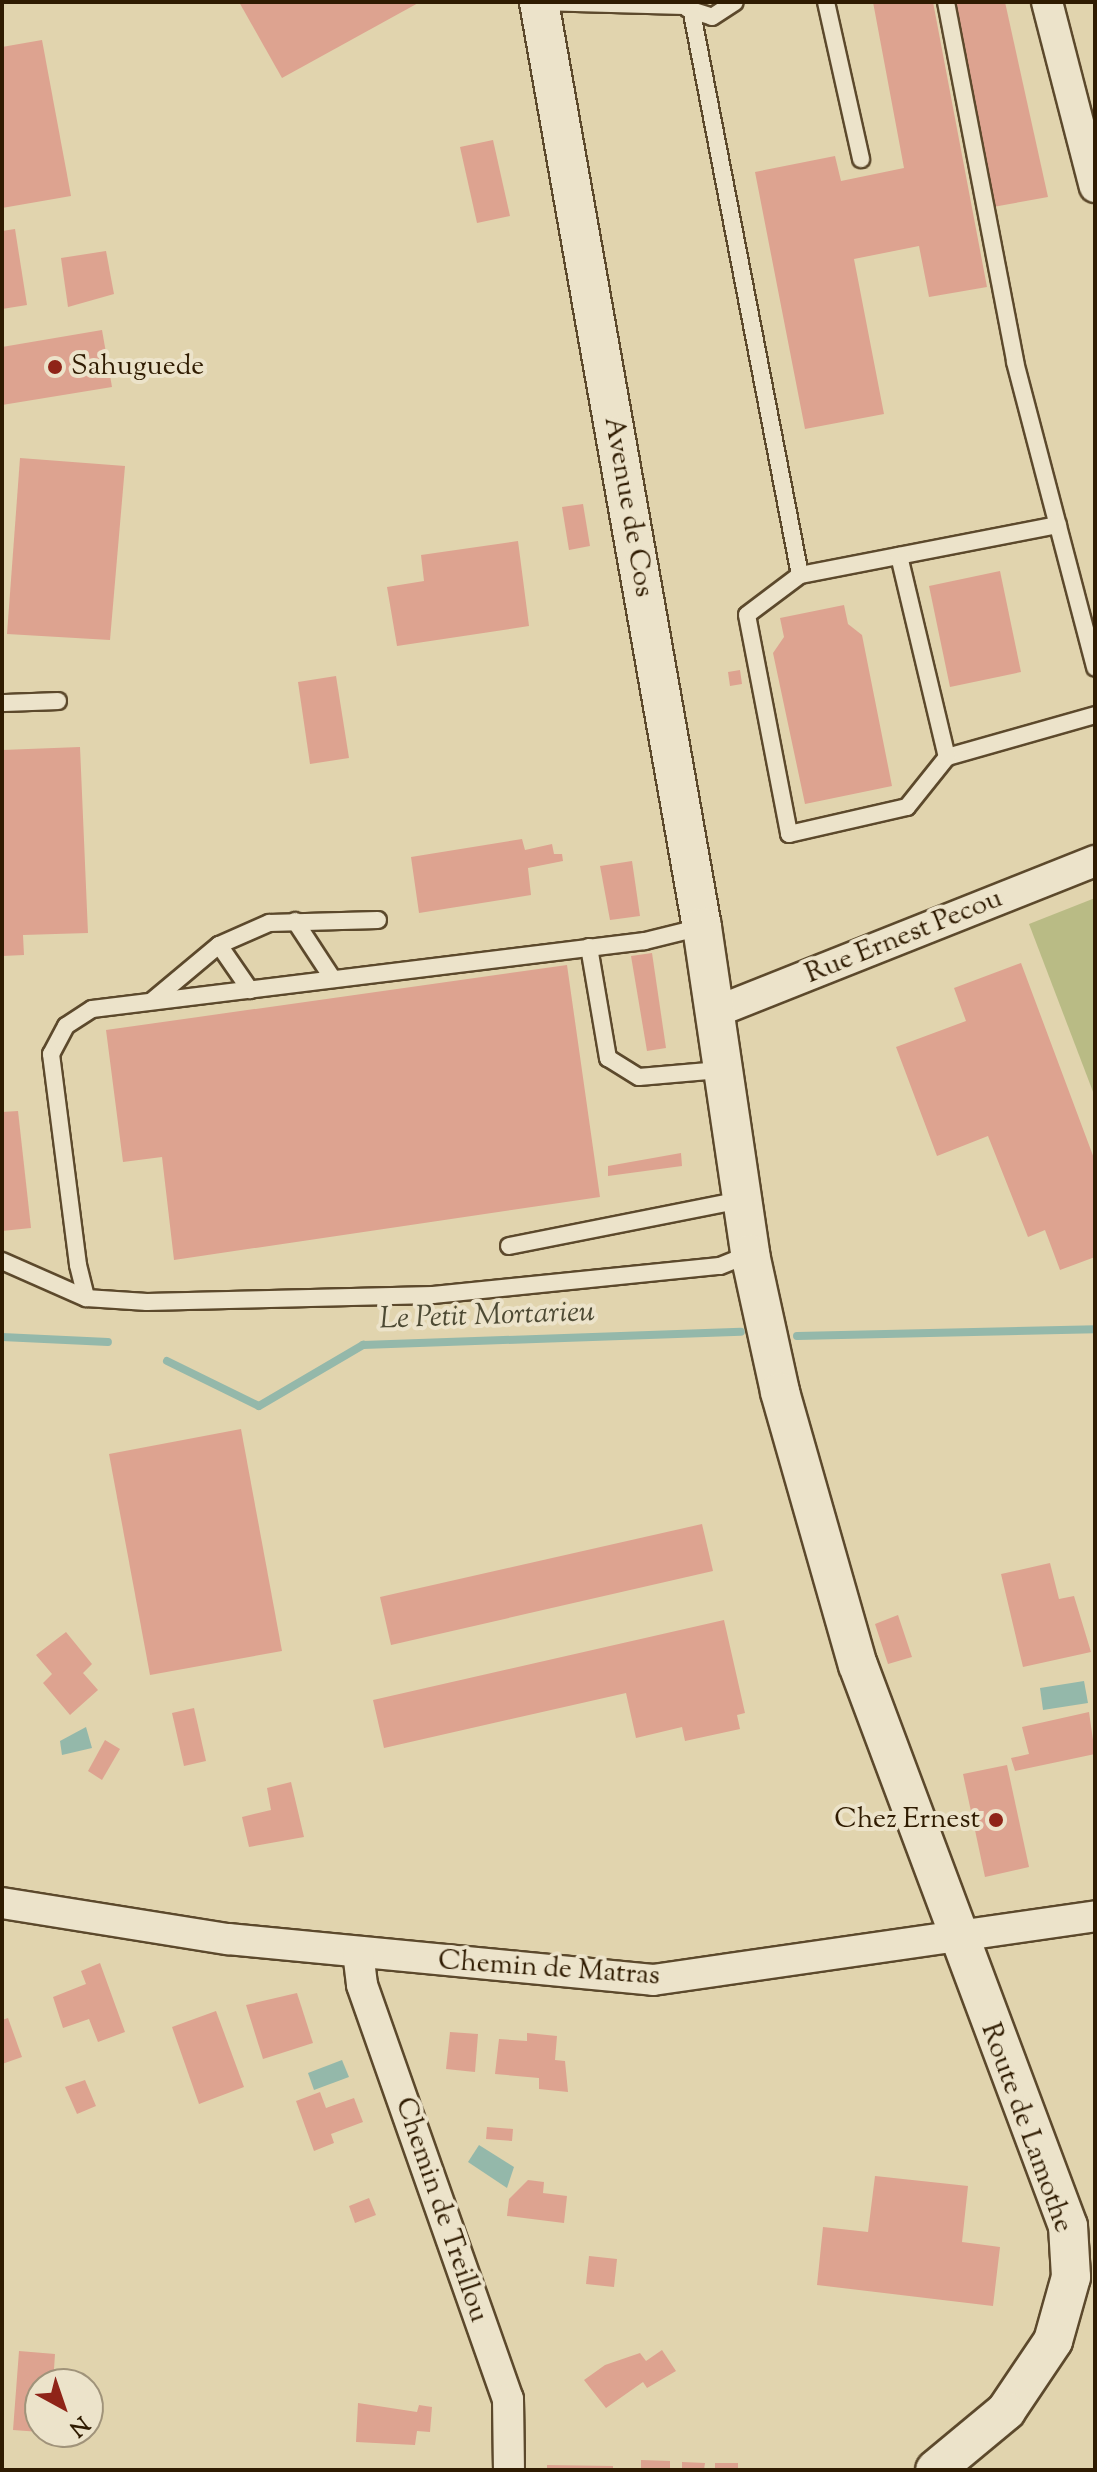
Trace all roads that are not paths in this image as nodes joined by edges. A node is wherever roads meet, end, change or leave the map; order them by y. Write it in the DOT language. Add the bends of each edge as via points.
graph roads {
  1 [pos="539,2"];
  2 [pos="735,2"];
  3 [pos="826,2"];
  4 [pos="946,2"];
  5 [pos="1047,2"];
  6 [pos="686,7"];
  7 [pos="861,159"];
  8 [pos="1095,187"];
  9 [pos="1058,525"];
  10 [pos="899,556"];
  11 [pos="800,575"];
  12 [pos="1095,668"];
  13 [pos="58,701"];
  14 [pos="2,703"];
  15 [pos="1095,715"];
  16 [pos="947,757"];
  17 [pos="1095,861"];
  18 [pos="378,920"];
  19 [pos="295,921"];
  20 [pos="702,927"];
  21 [pos="219,945"];
  22 [pos="589,947"];
  23 [pos="333,979"];
  24 [pos="250,990"];
  25 [pos="151,1002"];
  26 [pos="713,1013"];
  27 [pos="720,1070"];
  28 [pos="741,1200"];
  29 [pos="509,1246"];
  30 [pos="750,1254"];
  31 [pos="2,1261"];
  32 [pos="86,1298"];
  33 [pos="2,1903"];
  34 [pos="1095,1916"];
  35 [pos="954,1932"];
  36 [pos="358,1952"];
  37 [pos="509,2470"];
  38 [pos="935,2470"];
  1 -- 6 [label="lane"];
  1 -- 20 [label="street, Avenue de Cos"];
  2 -- 6 [label="lane" via="712,17"];
  3 -- 7 [label="lane"];
  4 -- 9 [label="lane" via="1015,362"];
  5 -- 8 [label="street"];
  6 -- 11 [label="lane"];
  9 -- 10 [label="lane"];
  9 -- 12 [label="lane"];
  10 -- 11 [label="lane"];
  10 -- 16 [label="lane"];
  11 -- 16 [label="lane" via="747,615 789,834 907,807"];
  13 -- 14 [label="lane"];
  15 -- 16 [label="lane"];
  17 -- 26 [label="street, Rue Ernest Pecou"];
  18 -- 19 [label="lane"];
  19 -- 21 [label="lane" via="269,923"];
  19 -- 23 [label="lane"];
  20 -- 22 [label="lane"];
  20 -- 26 [label="street, Avenue de Cos"];
  21 -- 24 [label="lane"];
  21 -- 25 [label="lane"];
  22 -- 23 [label="lane"];
  22 -- 27 [label="lane" via="608,1058 639,1077"];
  23 -- 24 [label="lane"];
  24 -- 25 [label="lane"];
  25 -- 32 [label="lane" via="92,1009 66,1026 51,1054"];
  26 -- 27 [label="street, Avenue de Cos"];
  27 -- 28 [label="street, Avenue de Cos"];
  28 -- 29 [label="lane"];
  28 -- 30 [label="street, Avenue de Cos"];
  30 -- 32 [label="lane" via="720,1266 433,1295"];
  30 -- 35 [label="street, Route de Lamothe" via="780,1392 858,1665"];
  31 -- 32 [label="lane"];
  33 -- 36 [label="street, Chemin de Matras"];
  34 -- 35 [label="street, Chemin de Matras"];
  35 -- 36 [label="street, Chemin de Matras" via="653,1980"];
  35 -- 38 [label="street, Route de Lamothe" via="1068,2226 1071,2277 1053,2341 1006,2411"];
  36 -- 37 [label="street, Chemin de Treillou" via="362,1985 508,2399"];
}
